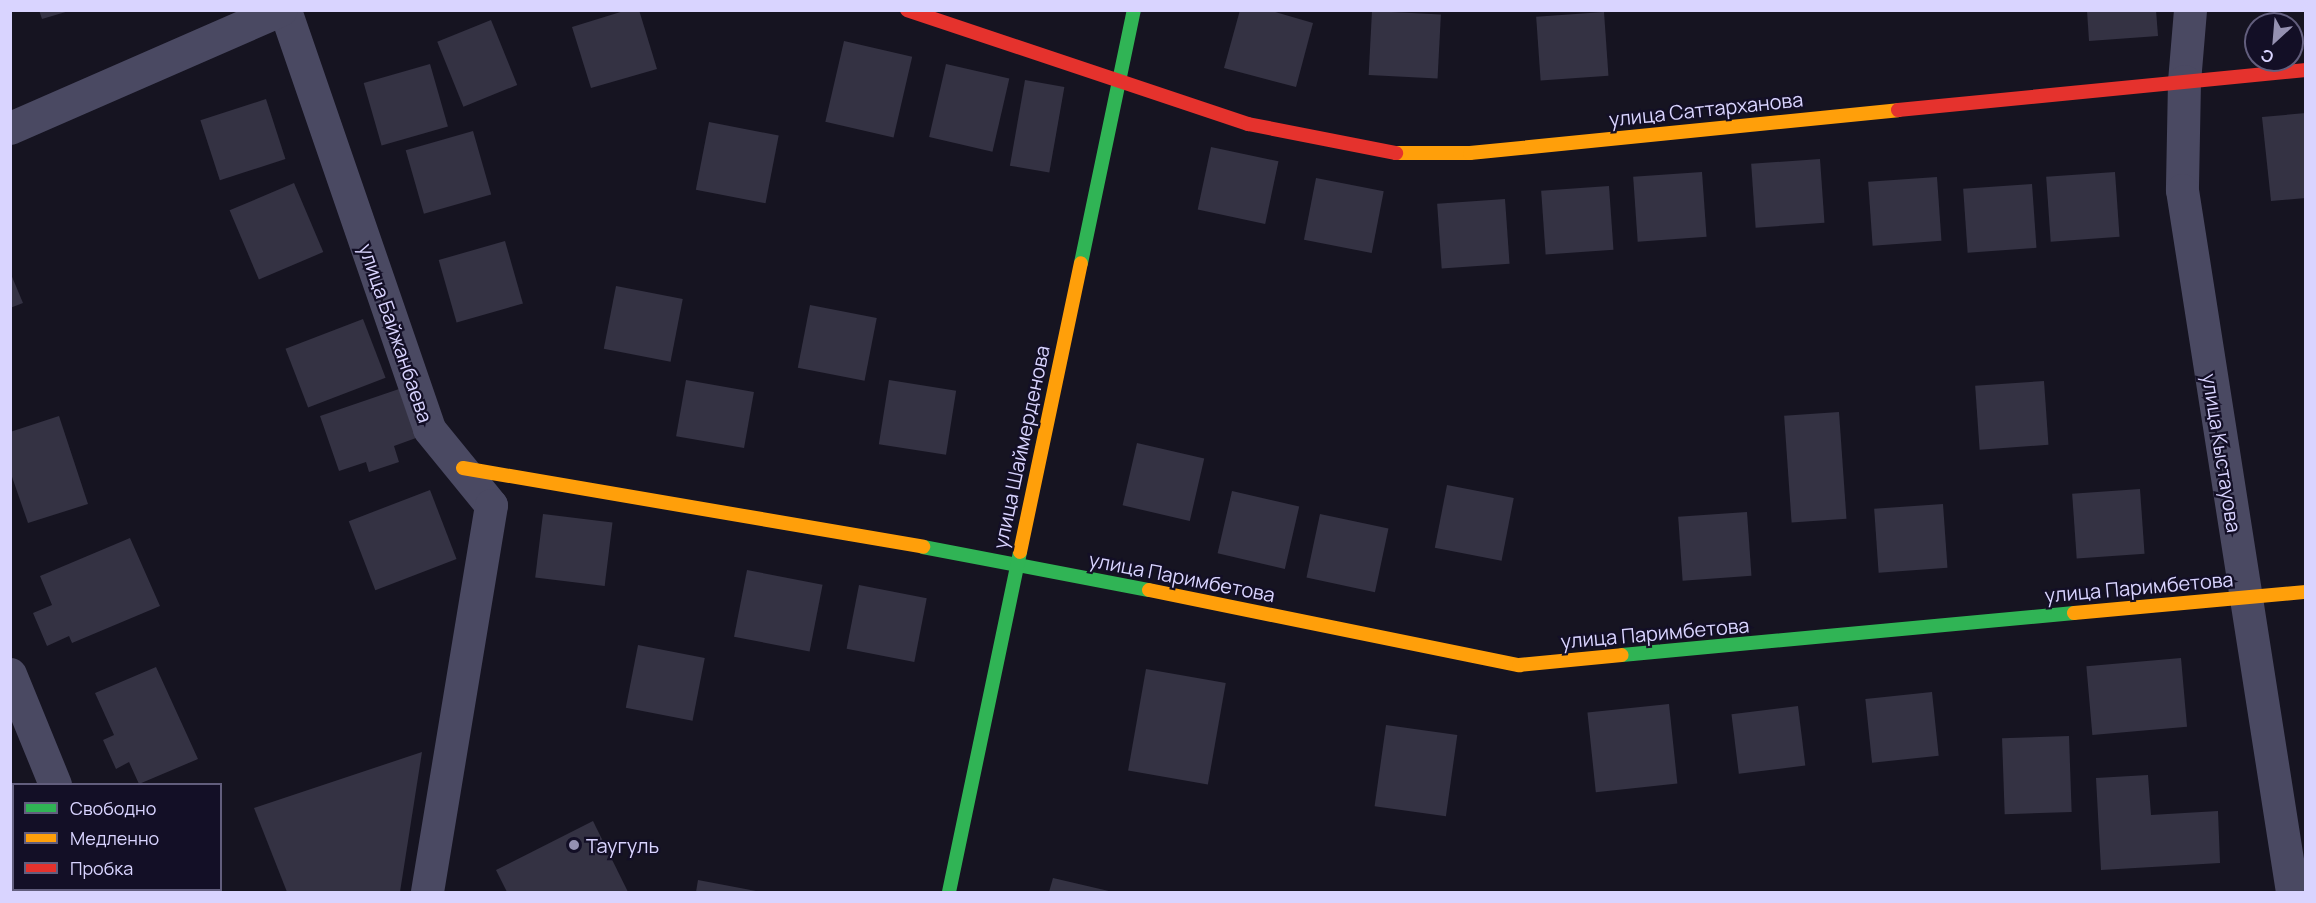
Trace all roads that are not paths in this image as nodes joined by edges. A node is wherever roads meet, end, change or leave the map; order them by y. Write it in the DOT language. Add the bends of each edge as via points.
graph roads {
  1 [pos="280,10"];
  2 [pos="285,10"];
  3 [pos="907,10"];
  4 [pos="1134,10"];
  5 [pos="2190,10"];
  6 [pos="2306,70"];
  7 [pos="1119,78"];
  8 [pos="2184,81"];
  9 [pos="10,128"];
  10 [pos="463,468"];
  11 [pos="1016,563"];
  12 [pos="2306,592"];
  13 [pos="2244,597"];
  14 [pos="10,674"];
  15 [pos="55,783"];
  16 [pos="427,892"];
  17 [pos="949,892"];
  18 [pos="2292,892"];
  1 -- 9 [label="street"];
  2 -- 10 [label="street, улица Байжанбаева" via="429,429"];
  3 -- 7 [label="street, улица Саттарханова"];
  4 -- 7 [label="street, улица Шаймерденова"];
  5 -- 8 [label="street, улица Кыстауова"];
  6 -- 8 [label="street, улица Саттарханова"];
  7 -- 8 [label="street, улица Саттарханова" via="1248,124 1382,153 1470,153"];
  7 -- 11 [label="street, улица Шаймерденова"];
  8 -- 13 [label="street, улица Кыстауова" via="2182,190"];
  10 -- 11 [label="street, улица Паримбетова"];
  10 -- 16 [label="street, улица Байжанбаева" via="491,505"];
  11 -- 13 [label="street, улица Паримбетова" via="1519,665"];
  11 -- 17 [label="street, улица Шаймерденова"];
  12 -- 13 [label="street, улица Паримбетова"];
  13 -- 18 [label="street, улица Кыстауова" via="2278,780"];
  14 -- 15 [label="street"];
}
